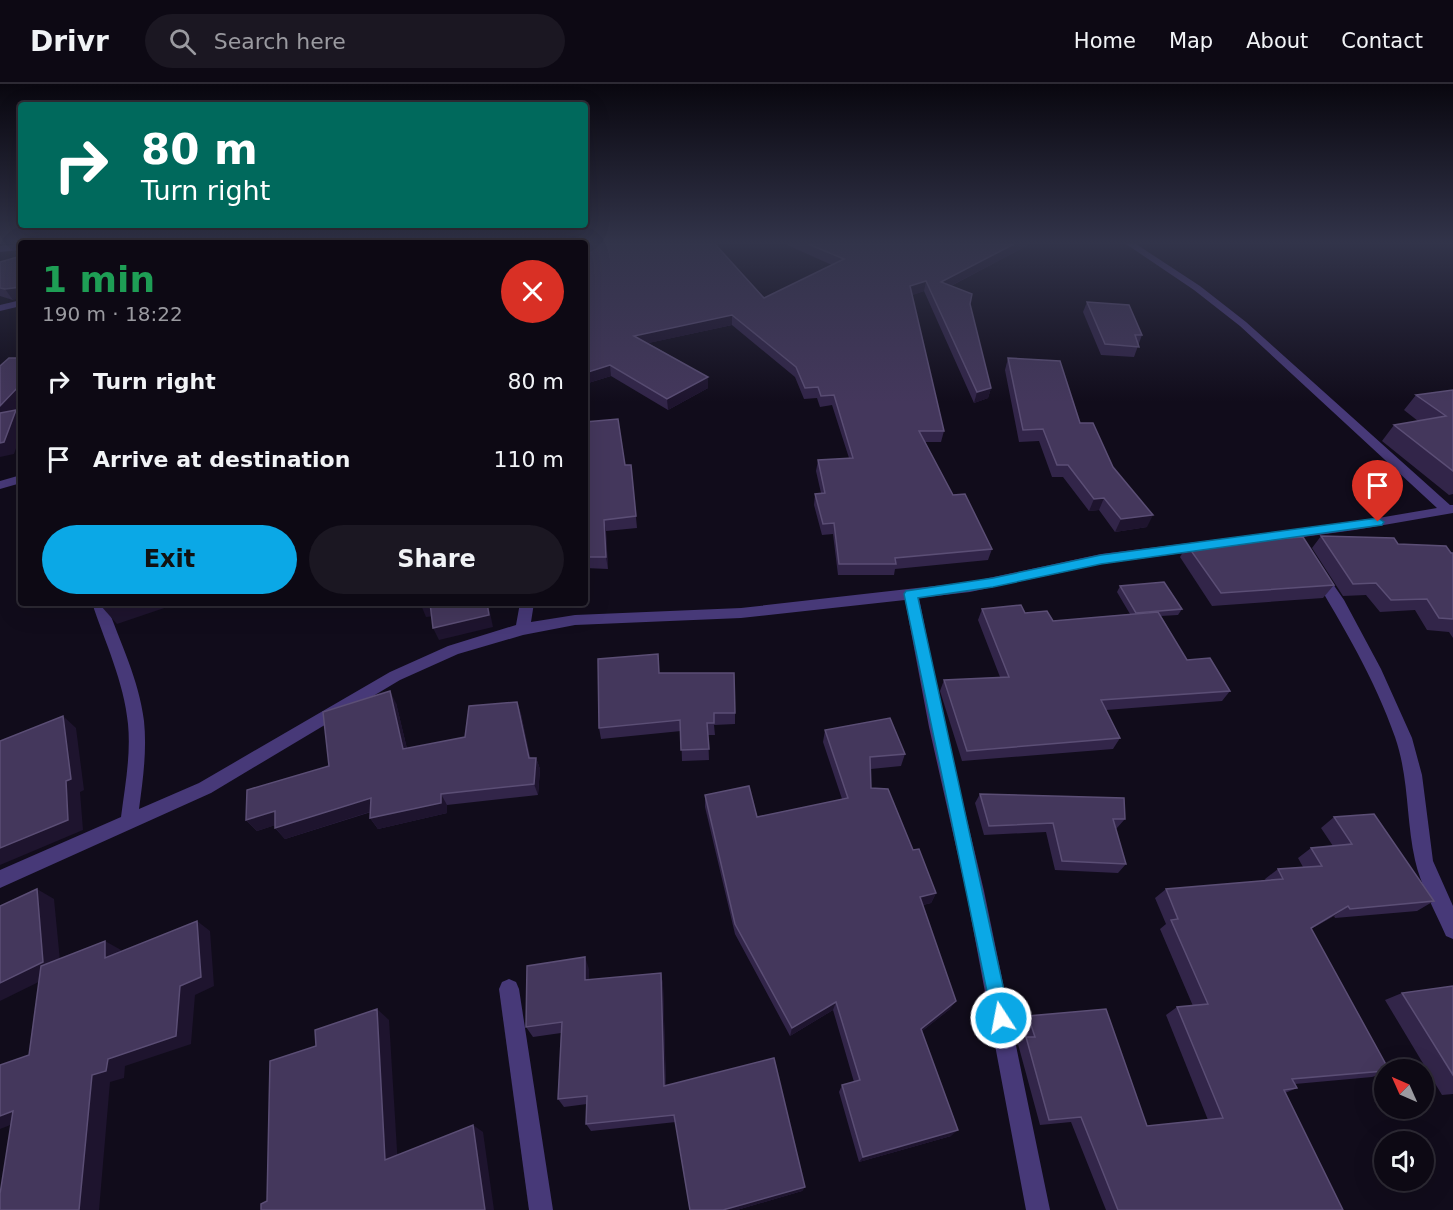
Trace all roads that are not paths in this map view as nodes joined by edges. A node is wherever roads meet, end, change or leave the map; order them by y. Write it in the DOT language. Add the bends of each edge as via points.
graph roads {
  1 [pos="1208,297"];
  2 [pos="18,304"];
  3 [pos="0,308"];
  4 [pos="18,480"];
  5 [pos="0,484"];
  6 [pos="1450,510"];
  7 [pos="1293,534"];
  8 [pos="911,594"];
  9 [pos="100,606"];
  10 [pos="527,606"];
  11 [pos="523,629"];
  12 [pos="129,820"];
  13 [pos="0,879"];
  14 [pos="1453,929"];
  15 [pos="508,988"];
  16 [pos="541,1210"];
  17 [pos="1038,1210"];
  1 -- 6 [label="street" via="1244,324"];
  2 -- 3 [label="street"];
  4 -- 5 [label="street"];
  6 -- 7 [label="street"];
  7 -- 8 [label="street" via="1101,559 993,583"];
  7 -- 14 [label="street" via="1340,604 1404,738 1424,861"];
  8 -- 11 [label="street" via="741,613 575,620"];
  8 -- 17 [label="street"];
  9 -- 12 [label="street" via="121,660 136,722 136,765"];
  10 -- 11 [label="street"];
  11 -- 12 [label="street" via="453,650 395,676 214,784"];
  12 -- 13 [label="street"];
  15 -- 16 [label="street"];
}
